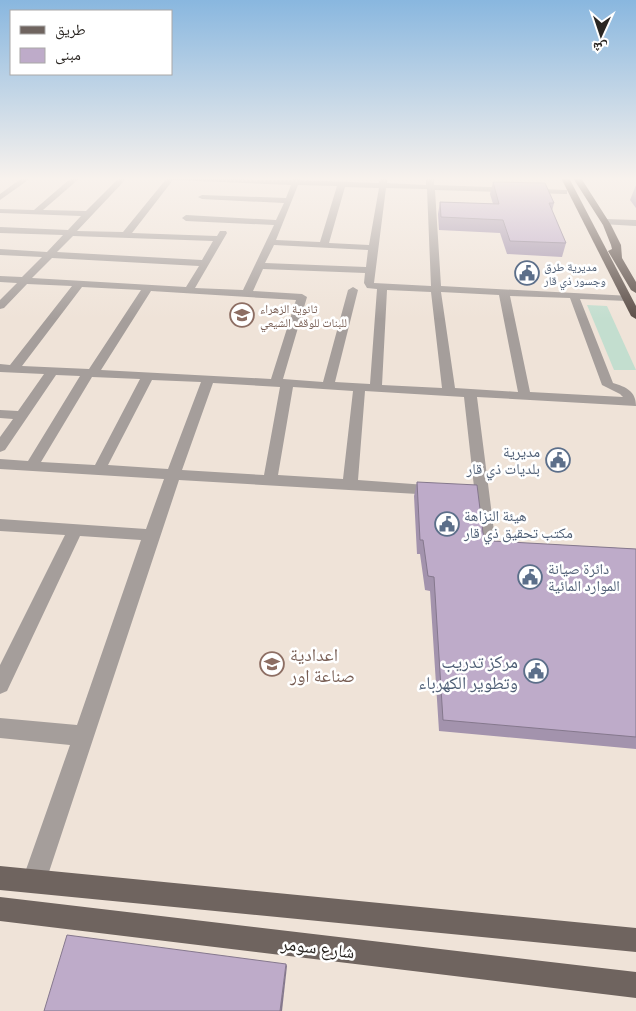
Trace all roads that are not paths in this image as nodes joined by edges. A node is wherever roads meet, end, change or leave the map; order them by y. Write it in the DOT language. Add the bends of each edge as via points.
graph roads {
  1 [pos="78,225"];
  2 [pos="133,225"];
  3 [pos="158,225"];
  4 [pos="199,225"];
  5 [pos="229,225"];
  6 [pos="278,225"];
  7 [pos="330,225"];
  8 [pos="377,225"];
  9 [pos="432,225"];
  10 [pos="581,225"];
  11 [pos="599,225"];
  12 [pos="600,225"];
  13 [pos="621,225"];
  14 [pos="636,226"];
  15 [pos="601,228"];
  16 [pos="0,230"];
  17 [pos="71,232"];
  18 [pos="126,234"];
  19 [pos="219,239"];
  20 [pos="271,242"];
  21 [pos="324,245"];
  22 [pos="374,248"];
  23 [pos="0,252"];
  24 [pos="50,254"];
  25 [pos="605,257"];
  26 [pos="204,263"];
  27 [pos="260,266"];
  28 [pos="370,270"];
  29 [pos="0,279"];
  30 [pos="25,280"];
  31 [pos="80,283"];
  32 [pos="382,287"];
  33 [pos="148,288"];
  34 [pos="189,290"];
  35 [pos="353,290"];
  36 [pos="436,290"];
  37 [pos="636,290"];
  38 [pos="247,293"];
  39 [pos="504,293"];
  40 [pos="574,296"];
  41 [pos="627,298"];
  42 [pos="0,306"];
  43 [pos="636,316"];
  44 [pos="0,368"];
  45 [pos="13,369"];
  46 [pos="52,371"];
  47 [pos="91,373"];
  48 [pos="147,377"];
  49 [pos="208,380"];
  50 [pos="282,384"];
  51 [pos="328,386"];
  52 [pos="359,388"];
  53 [pos="376,388"];
  54 [pos="449,392"];
  55 [pos="470,394"];
  56 [pos="525,396"];
  57 [pos="634,402"];
  58 [pos="0,414"];
  59 [pos="22,415"];
  60 [pos="0,447"];
  61 [pos="0,464"];
  62 [pos="32,466"];
  63 [pos="99,470"];
  64 [pos="174,475"];
  65 [pos="270,481"];
  66 [pos="350,485"];
  67 [pos="482,493"];
  68 [pos="0,525"];
  69 [pos="75,530"];
  70 [pos="151,535"];
  71 [pos="488,547"];
  72 [pos="1,681"];
  73 [pos="0,728"];
  74 [pos="83,736"];
  75 [pos="0,878"];
  76 [pos="34,881"];
  77 [pos="0,909"];
  78 [pos="636,940"];
  79 [pos="636,985"];
  1 -- 17 [label="street"];
  2 -- 18 [label="street"];
  3 -- 18 [label="street"];
  4 -- 19 [label="street"];
  5 -- 19 [label="street"];
  6 -- 20 [label="street"];
  7 -- 21 [label="street"];
  8 -- 22 [label="street"];
  9 -- 36 [label="street"];
  10 -- 25 [label="highway"];
  11 -- 15 [label="highway"];
  12 -- 15 [label="highway"];
  13 -- 15 [label="street"];
  14 -- 15 [label="street"];
  15 -- 25 [label="highway"];
  15 -- 37 [label="highway"];
  16 -- 17 [label="street"];
  17 -- 18 [label="street"];
  17 -- 24 [label="street"];
  19 -- 26 [label="street"];
  20 -- 21 [label="street"];
  20 -- 27 [label="street"];
  21 -- 22 [label="street"];
  22 -- 28 [label="street"];
  23 -- 24 [label="street"];
  24 -- 26 [label="street"];
  24 -- 30 [label="street"];
  25 -- 41 [label="highway"];
  26 -- 34 [label="street"];
  27 -- 28 [label="street"];
  27 -- 38 [label="street"];
  28 -- 32 [label="street" via="370,285"];
  29 -- 30 [label="street"];
  30 -- 31 [label="street"];
  30 -- 42 [label="street"];
  31 -- 33 [label="street"];
  31 -- 45 [label="street"];
  32 -- 36 [label="street"];
  32 -- 53 [label="street"];
  33 -- 34 [label="street"];
  33 -- 47 [label="street"];
  34 -- 38 [label="street"];
  35 -- 51 [label="street"];
  36 -- 39 [label="street"];
  36 -- 54 [label="street"];
  38 -- 50 [label="street" via="302,297"];
  39 -- 40 [label="street"];
  39 -- 56 [label="street"];
  40 -- 41 [label="street"];
  40 -- 57 [label="street" via="608,385 625,391"];
  41 -- 43 [label="highway"];
  44 -- 45 [label="street"];
  45 -- 46 [label="street"];
  46 -- 47 [label="street"];
  46 -- 59 [label="street"];
  47 -- 48 [label="street"];
  47 -- 62 [label="street"];
  48 -- 49 [label="street"];
  48 -- 63 [label="street"];
  49 -- 50 [label="street"];
  49 -- 64 [label="street"];
  50 -- 51 [label="street"];
  50 -- 65 [label="street"];
  51 -- 52 [label="street"];
  52 -- 53 [label="street"];
  52 -- 66 [label="street"];
  53 -- 54 [label="street"];
  54 -- 55 [label="street"];
  55 -- 56 [label="street"];
  55 -- 67 [label="street"];
  56 -- 57 [label="street"];
  58 -- 59 [label="street"];
  59 -- 60 [label="street"];
  61 -- 62 [label="street"];
  62 -- 63 [label="street"];
  63 -- 64 [label="street"];
  64 -- 65 [label="street"];
  64 -- 70 [label="street"];
  65 -- 66 [label="street"];
  66 -- 67 [label="street"];
  67 -- 71 [label="street"];
  68 -- 69 [label="street"];
  69 -- 70 [label="street"];
  69 -- 72 [label="street"];
  70 -- 74 [label="street"];
  73 -- 74 [label="street"];
  74 -- 76 [label="street"];
  75 -- 76 [label="main road"];
  76 -- 78 [label="main road"];
  77 -- 79 [label="main road, شارع سومر"];
}
